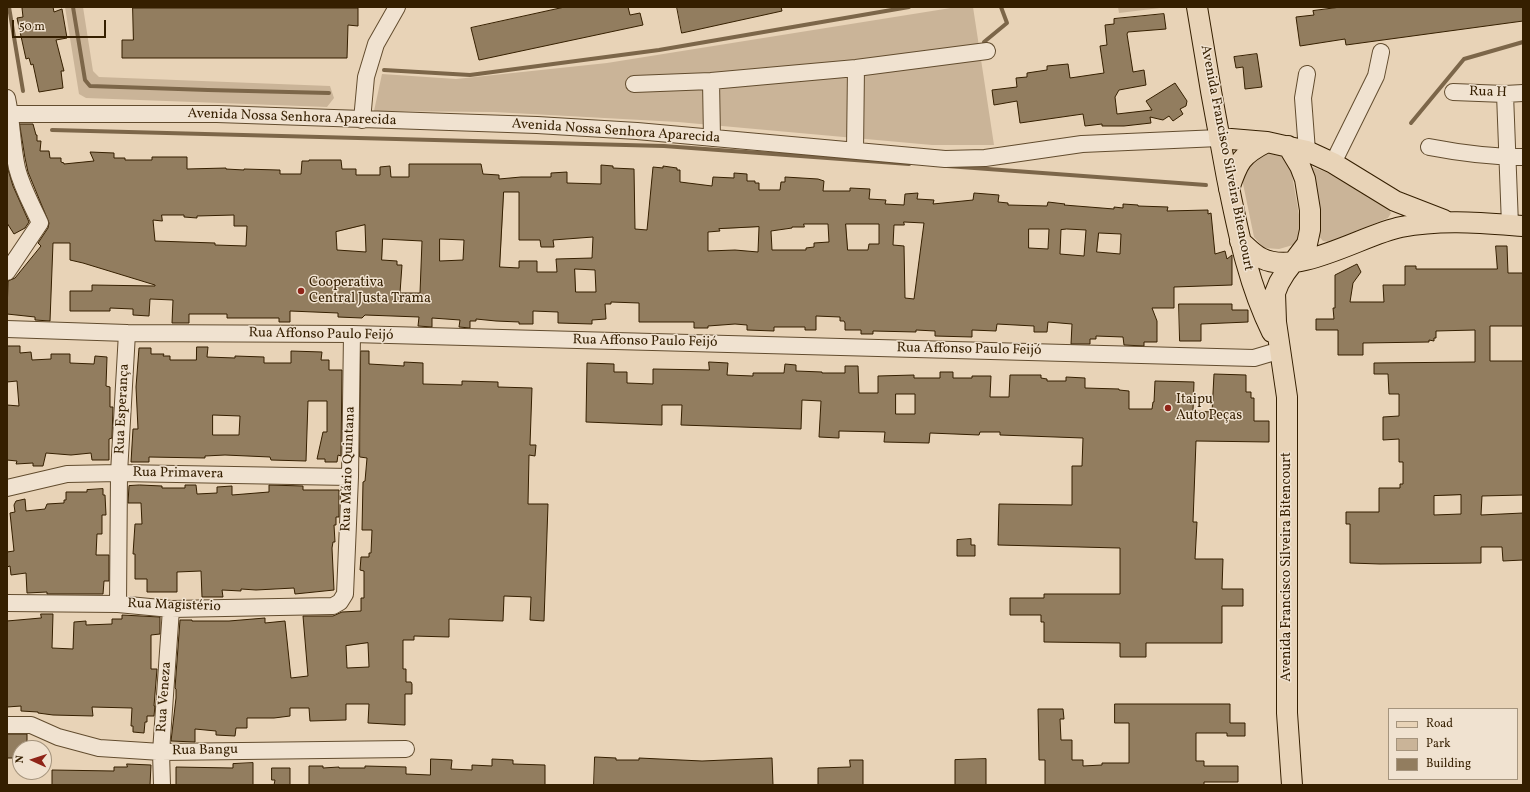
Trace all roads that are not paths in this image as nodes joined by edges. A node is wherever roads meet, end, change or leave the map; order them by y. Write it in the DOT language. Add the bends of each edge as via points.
graph roads {
  1 [pos="397,7"];
  2 [pos="1197,7"];
  3 [pos="986,51"];
  4 [pos="1381,52"];
  5 [pos="856,68"];
  6 [pos="1307,74"];
  7 [pos="711,82"];
  8 [pos="634,84"];
  9 [pos="1453,92"];
  10 [pos="1523,93"];
  11 [pos="1505,94"];
  12 [pos="7,98"];
  13 [pos="11,114"];
  14 [pos="362,120"];
  15 [pos="712,138"];
  16 [pos="1219,138"];
  17 [pos="1267,142"];
  18 [pos="1429,147"];
  19 [pos="1297,149"];
  20 [pos="855,151"];
  21 [pos="1515,157"];
  22 [pos="1333,163"];
  23 [pos="1229,189"];
  24 [pos="1446,221"];
  25 [pos="1517,226"];
  26 [pos="1240,241"];
  27 [pos="1294,262"];
  28 [pos="7,272"];
  29 [pos="7,329"];
  30 [pos="127,333"];
  31 [pos="352,334"];
  32 [pos="1281,350"];
  33 [pos="119,473"];
  34 [pos="350,477"];
  35 [pos="7,488"];
  36 [pos="340,602"];
  37 [pos="7,603"];
  38 [pos="118,604"];
  39 [pos="171,609"];
  40 [pos="7,725"];
  41 [pos="406,749"];
  42 [pos="161,752"];
  43 [pos="162,785"];
  44 [pos="1292,785"];
  1 -- 14 [label="street" via="376,44 366,77"];
  2 -- 16 [label="main road, Avenida Francisco Silveira Bitencourt"];
  3 -- 5 [label="street"];
  4 -- 22 [label="street" via="1376,76"];
  5 -- 7 [label="street"];
  5 -- 20 [label="street"];
  6 -- 19 [label="street"];
  7 -- 8 [label="street"];
  7 -- 15 [label="street"];
  9 -- 11 [label="street, Rua H"];
  10 -- 11 [label="street, Rua H"];
  11 -- 21 [label="street"];
  12 -- 13 [label="street"];
  13 -- 14 [label="street, Avenida Nossa Senhora Aparecida" via="217,114"];
  13 -- 28 [label="street" via="17,168 24,191 40,223"];
  14 -- 15 [label="street, Avenida Nossa Senhora Aparecida" via="545,126"];
  15 -- 20 [label="street, Avenida Nossa Senhora Aparecida"];
  16 -- 17 [label="main road"];
  16 -- 20 [label="street, Avenida Nossa Senhora Aparecida" via="1082,144 985,158 945,159"];
  16 -- 23 [label="main road, Avenida Francisco Silveira Bitencourt"];
  17 -- 19 [label="main road"];
  17 -- 23 [label="main road" via="1252,149 1242,158"];
  18 -- 21 [label="street" via="1461,153"];
  19 -- 22 [label="main road"];
  19 -- 27 [label="main road" via="1310,210 1310,230 1307,244"];
  21 -- 25 [label="street"];
  22 -- 24 [label="main road" via="1395,201"];
  23 -- 26 [label="main road, Avenida Francisco Silveira Bitencourt"];
  24 -- 25 [label="main road"];
  24 -- 27 [label="main road" via="1401,227 1317,257"];
  26 -- 27 [label="main road" via="1262,259"];
  26 -- 32 [label="main road, Avenida Francisco Silveira Bitencourt" via="1266,321"];
  27 -- 32 [label="main road, Avenida Francisco Silveira Bitencourt" via="1275,293 1276,322"];
  29 -- 30 [label="street, Rua Affonso Paulo Feijó"];
  30 -- 31 [label="street, Rua Affonso Paulo Feijó"];
  30 -- 33 [label="street, Rua Esperança"];
  31 -- 32 [label="street, Rua Affonso Paulo Feijó" via="1254,358"];
  31 -- 34 [label="street, Rua Mário Quintana"];
  32 -- 44 [label="main road, Avenida Francisco Silveira Bitencourt" via="1287,397 1287,713"];
  33 -- 34 [label="street, Rua Primavera"];
  33 -- 35 [label="street, Rua Primavera" via="67,474"];
  33 -- 38 [label="street, Rua Esperança"];
  34 -- 36 [label="street, Rua Mário Quintana" via="345,594"];
  36 -- 39 [label="street, Rua Magistério" via="332,606"];
  37 -- 38 [label="street, Rua Magistério"];
  38 -- 39 [label="street, Rua Magistério"];
  39 -- 42 [label="street, Rua Veneza"];
  40 -- 42 [label="street, Rua Bangu" via="31,725 58,737 99,748"];
  41 -- 42 [label="street, Rua Bangu"];
  42 -- 43 [label="street, Rua Veneza"];
}
